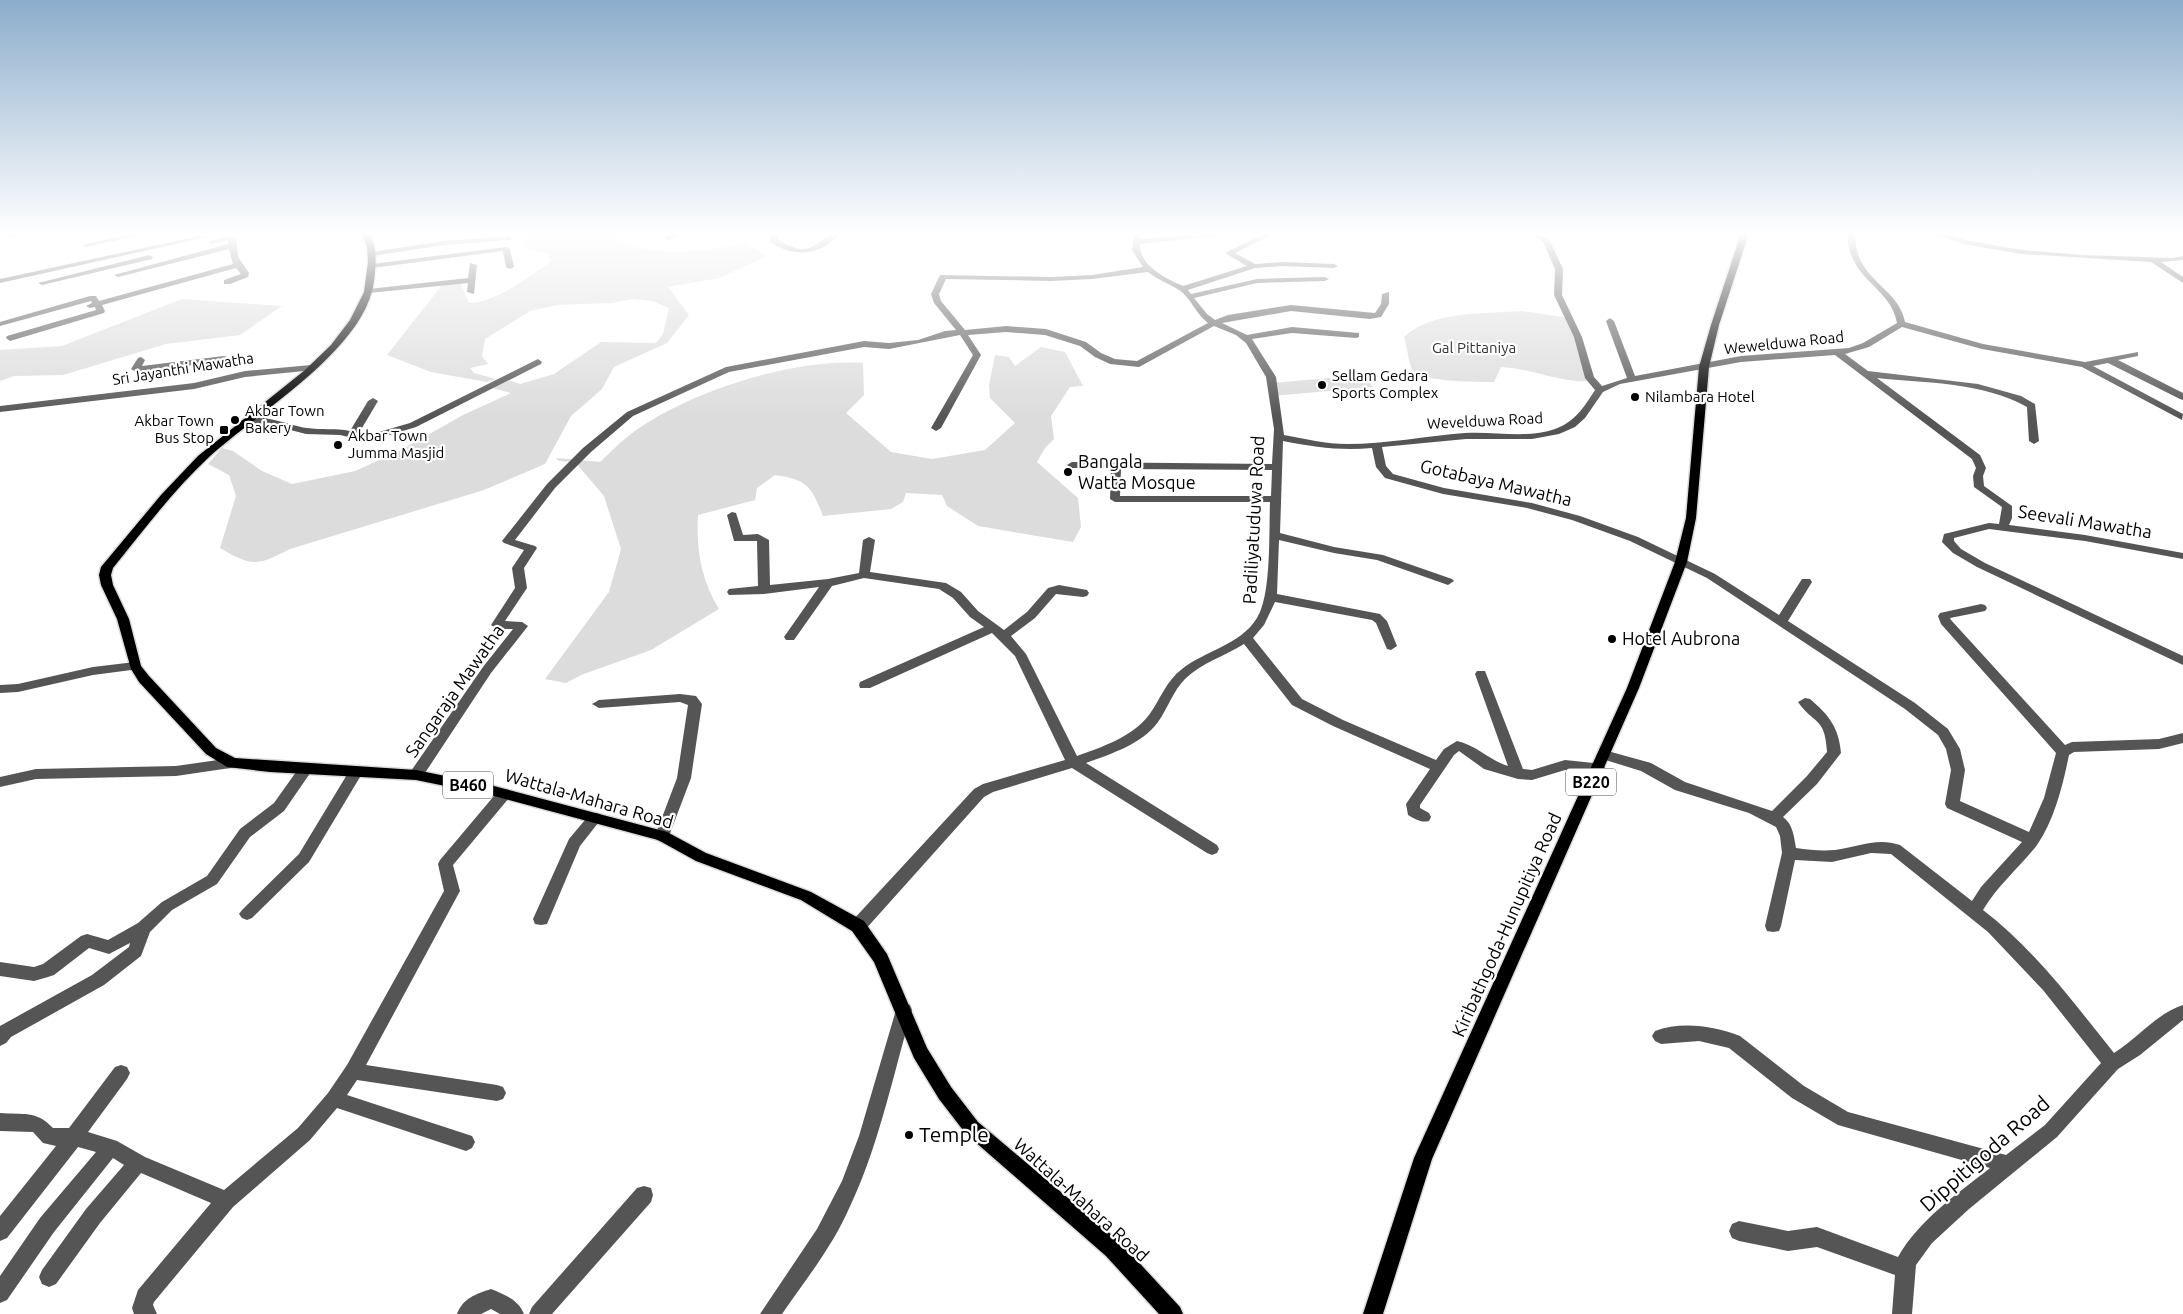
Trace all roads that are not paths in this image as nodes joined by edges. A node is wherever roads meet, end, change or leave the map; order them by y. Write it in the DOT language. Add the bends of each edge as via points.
graph roads {
  1 [pos="129,294"];
  2 [pos="367,294"];
  3 [pos="935,294"];
  4 [pos="1187,294"];
  5 [pos="1386,294"];
  6 [pos="1558,294"];
  7 [pos="1725,294"];
  8 [pos="1885,294"];
  9 [pos="97,303"];
  10 [pos="54,316"];
  11 [pos="1610,321"];
  12 [pos="1214,323"];
  13 [pos="2,324"];
  14 [pos="1901,324"];
  15 [pos="963,333"];
  16 [pos="1356,336"];
  17 [pos="10,338"];
  18 [pos="1245,338"];
  19 [pos="229,349"];
  20 [pos="1837,352"];
  21 [pos="2135,354"];
  22 [pos="224,358"];
  23 [pos="141,360"];
  24 [pos="2110,360"];
  25 [pos="538,362"];
  26 [pos="2086,365"];
  27 [pos="1704,367"];
  28 [pos="311,368"];
  29 [pos="1867,374"];
  30 [pos="1632,379"];
  31 [pos="212,380"];
  32 [pos="1600,390"];
  33 [pos="2183,397"];
  34 [pos="373,401"];
  35 [pos="0,409"];
  36 [pos="2182,417"];
  37 [pos="246,421"];
  38 [pos="936,428"];
  39 [pos="353,436"];
  40 [pos="1278,437"];
  41 [pos="2034,441"];
  42 [pos="1376,444"];
  43 [pos="1072,465"];
  44 [pos="1116,466"];
  45 [pos="1278,467"];
  46 [pos="1276,500"];
  47 [pos="732,515"];
  48 [pos="2003,528"];
  49 [pos="1274,535"];
  50 [pos="869,540"];
  51 [pos="2183,556"];
  52 [pos="1682,562"];
  53 [pos="864,575"];
  54 [pos="1448,581"];
  55 [pos="1806,582"];
  56 [pos="828,583"];
  57 [pos="764,590"];
  58 [pos="733,592"];
  59 [pos="1083,593"];
  60 [pos="1271,597"];
  61 [pos="1981,608"];
  62 [pos="1781,622"];
  63 [pos="992,628"];
  64 [pos="1004,636"];
  65 [pos="790,637"];
  66 [pos="1247,639"];
  67 [pos="1391,646"];
  68 [pos="2183,661"];
  69 [pos="135,666"];
  70 [pos="1481,674"];
  71 [pos="865,685"];
  72 [pos="0,689"];
  73 [pos="1805,702"];
  74 [pos="598,704"];
  75 [pos="2183,738"];
  76 [pos="2063,752"];
  77 [pos="1601,761"];
  78 [pos="1073,762"];
  79 [pos="232,763"];
  80 [pos="1439,768"];
  81 [pos="306,769"];
  82 [pos="356,772"];
  83 [pos="1518,774"];
  84 [pos="416,775"];
  85 [pos="0,782"];
  86 [pos="504,794"];
  87 [pos="1424,817"];
  88 [pos="595,818"];
  89 [pos="1774,818"];
  90 [pos="662,836"];
  91 [pos="2032,840"];
  92 [pos="1212,849"];
  93 [pos="1789,853"];
  94 [pos="1974,911"];
  95 [pos="247,914"];
  96 [pos="542,919"];
  97 [pos="858,926"];
  98 [pos="1773,926"];
  99 [pos="144,928"];
  100 [pos="0,969"];
  101 [pos="904,1010"];
  102 [pos="2183,1012"];
  103 [pos="2,1034"];
  104 [pos="1661,1036"];
  105 [pos="2112,1062"];
  106 [pos="353,1071"];
  107 [pos="121,1073"];
  108 [pos="497,1093"];
  109 [pos="334,1099"];
  110 [pos="0,1122"];
  111 [pos="74,1137"];
  112 [pos="466,1142"];
  113 [pos="111,1147"];
  114 [pos="138,1163"];
  115 [pos="2010,1165"];
  116 [pos="644,1195"];
  117 [pos="226,1200"];
  118 [pos="0,1231"];
  119 [pos="1739,1231"];
  120 [pos="1905,1269"];
  121 [pos="49,1277"];
  122 [pos="0,1293"];
  123 [pos="147,1314"];
  124 [pos="467,1314"];
  125 [pos="514,1314"];
  126 [pos="539,1314"];
  127 [pos="770,1314"];
  128 [pos="1173,1314"];
  129 [pos="1373,1314"];
  130 [pos="1902,1314"];
  1 -- 9 [label="street"];
  2 -- 28 [label="main road, Wattala-Mahara Road / B460" via="350,328"];
  3 -- 15 [label="street"];
  4 -- 12 [label="street, Padiliyatuduwa Road"];
  5 -- 12 [label="street, Sangaraja Mawatha" via="1385,304 1378,315 1291,308"];
  6 -- 32 [label="street" via="1578,337 1590,378"];
  7 -- 27 [label="main road, Kiribathgoda-Hunupitiya Road / B220"];
  8 -- 14 [label="street" via="1902,317"];
  9 -- 10 [label="street"];
  9 -- 13 [label="street" via="93,298"];
  9 -- 17 [label="street" via="101,311"];
  11 -- 30 [label="street"];
  12 -- 15 [label="street, Sangaraja Mawatha" via="1139,364 1114,362 1083,344 1046,332 1006,329"];
  12 -- 18 [label="street, Padiliyatuduwa Road"];
  14 -- 20 [label="street, Wewelduwa Road" via="1866,345"];
  14 -- 26 [label="street" via="1982,346"];
  15 -- 38 [label="street" via="977,355"];
  15 -- 84 [label="street, Sangaraja Mawatha" via="889,346 864,344 726,370 630,414 551,486 508,541 531,548 518,568 521,588 497,624 522,626 487,670"];
  16 -- 18 [label="street" via="1292,330"];
  18 -- 40 [label="street, Padiliyatuduwa Road" via="1271,377"];
  19 -- 22 [label="street"];
  20 -- 27 [label="street, Wewelduwa Road" via="1741,358"];
  20 -- 29 [label="street, Seevali Mawatha"];
  21 -- 24 [label="street"];
  22 -- 23 [label="street" via="136,369"];
  22 -- 31 [label="street"];
  24 -- 26 [label="street"];
  24 -- 33 [label="street"];
  25 -- 39 [label="street" via="413,425 373,437"];
  26 -- 36 [label="street"];
  27 -- 30 [label="street"];
  27 -- 52 [label="main road, Kiribathgoda-Hunupitiya Road / B220" via="1691,518"];
  28 -- 31 [label="street, Sri Jayanthi Mawatha"];
  28 -- 37 [label="main road, Wattala-Mahara Road / B460"];
  29 -- 41 [label="street" via="2010,394 2032,406"];
  29 -- 48 [label="street, Seevali Mawatha" via="1976,457 1981,468 1979,487 2007,506 2008,518"];
  30 -- 32 [label="street"];
  31 -- 35 [label="street, Sri Jayanthi Mawatha" via="194,386"];
  32 -- 42 [label="street, Wevelduwa Road" via="1582,416 1556,432"];
  34 -- 39 [label="street"];
  37 -- 39 [label="street"];
  37 -- 69 [label="main road, Wattala-Mahara Road / B460" via="202,458 107,567 107,585 123,619"];
  40 -- 42 [label="street, Wevelduwa Road" via="1318,445 1348,447"];
  40 -- 45 [label="street, Padiliyatuduwa Road"];
  42 -- 52 [label="street, Gotabaya Mawatha" via="1381,467 1389,476 1443,491 1528,505 1576,518 1634,539"];
  43 -- 44 [label="street"];
  44 -- 45 [label="street"];
  44 -- 46 [label="street" via="1115,499"];
  45 -- 46 [label="street, Padiliyatuduwa Road"];
  46 -- 49 [label="street, Padiliyatuduwa Road"];
  47 -- 57 [label="street" via="738,539 758,537 763,540"];
  48 -- 51 [label="street, Seevali Mawatha" via="2085,538"];
  48 -- 68 [label="street" via="1989,526 1948,536 1948,542 1981,565"];
  49 -- 54 [label="street" via="1380,557"];
  49 -- 60 [label="street, Padiliyatuduwa Road"];
  50 -- 53 [label="street"];
  52 -- 62 [label="street, Gotabaya Mawatha" via="1711,576"];
  52 -- 77 [label="main road, Kiribathgoda-Hunupitiya Road / B220"];
  53 -- 56 [label="street"];
  53 -- 63 [label="street" via="942,586 957,595"];
  55 -- 62 [label="street"];
  56 -- 57 [label="street"];
  56 -- 65 [label="street"];
  57 -- 58 [label="street"];
  59 -- 64 [label="street" via="1052,591 1032,615"];
  60 -- 66 [label="street, Padiliyatuduwa Road" via="1263,622"];
  60 -- 67 [label="street" via="1376,617 1381,621"];
  61 -- 76 [label="street" via="1944,616 1945,621"];
  62 -- 91 [label="street, Gotabaya Mawatha" via="1943,732 1953,749 1958,770 1952,804"];
  63 -- 64 [label="street"];
  63 -- 71 [label="street"];
  64 -- 78 [label="street" via="1020,654"];
  66 -- 78 [label="street, Padiliyatuduwa Road" via="1183,673 1149,724 1134,736"];
  66 -- 80 [label="street" via="1297,702"];
  69 -- 72 [label="street"];
  69 -- 79 [label="main road, Wattala-Mahara Road / B460" via="191,732 211,751"];
  70 -- 83 [label="street"];
  73 -- 89 [label="street" via="1828,722 1834,734 1834,753"];
  74 -- 90 [label="street" via="680,698 691,699 695,704 684,778"];
  75 -- 76 [label="street" via="2159,744 2072,747"];
  76 -- 91 [label="street" via="2058,781"];
  77 -- 83 [label="street"];
  77 -- 89 [label="street" via="1646,767 1680,786 1754,808"];
  77 -- 129 [label="main road, Kiribathgoda-Hunupitiya Road / B220" via="1423,1158"];
  78 -- 92 [label="street"];
  78 -- 97 [label="street, Padiliyatuduwa Road" via="978,793"];
  79 -- 81 [label="main road, Wattala-Mahara Road / B460"];
  79 -- 85 [label="street" via="176,772 36,774"];
  80 -- 83 [label="street" via="1457,746 1466,748 1489,765"];
  80 -- 87 [label="street" via="1412,808"];
  81 -- 82 [label="main road, Wattala-Mahara Road / B460"];
  81 -- 99 [label="street" via="279,807 245,833 212,880 167,906"];
  82 -- 84 [label="main road, Wattala-Mahara Road / B460"];
  82 -- 95 [label="street" via="304,858"];
  84 -- 86 [label="main road, Wattala-Mahara Road / B460"];
  86 -- 88 [label="main road, Wattala-Mahara Road / B460"];
  86 -- 106 [label="street" via="445,864 452,891"];
  88 -- 90 [label="main road, Wattala-Mahara Road / B460"];
  88 -- 96 [label="street" via="574,843"];
  89 -- 93 [label="street" via="1782,824"];
  90 -- 97 [label="main road, Wattala-Mahara Road / B460" via="701,857 806,896"];
  91 -- 94 [label="street" via="1986,891"];
  93 -- 94 [label="street" via="1834,856 1886,846"];
  93 -- 98 [label="street"];
  94 -- 105 [label="street" via="2033,967"];
  97 -- 101 [label="main road, Wattala-Mahara Road / B460" via="881,958"];
  99 -- 100 [label="street" via="109,947 87,941 48,970 34,974"];
  99 -- 103 [label="street" via="135,951 98,980"];
  101 -- 127 [label="street" via="862,1154 839,1209"];
  101 -- 128 [label="main road, Wattala-Mahara Road / B460" via="920,1053 972,1128 1113,1249"];
  102 -- 105 [label="street, Dippitigoda Road" via="2134,1050"];
  104 -- 115 [label="street" via="1699,1033 1734,1040 1798,1092 1844,1119"];
  105 -- 115 [label="street, Dippitigoda Road" via="2051,1131"];
  106 -- 108 [label="street"];
  106 -- 109 [label="street"];
  107 -- 111 [label="street"];
  109 -- 112 [label="street"];
  109 -- 117 [label="street" via="304,1134"];
  110 -- 111 [label="street" via="37,1124 49,1137"];
  111 -- 113 [label="street"];
  111 -- 118 [label="street"];
  113 -- 114 [label="street"];
  113 -- 122 [label="street" via="47,1225"];
  114 -- 117 [label="street"];
  114 -- 121 [label="street" via="93,1216"];
  115 -- 120 [label="street, Dippitigoda Road" via="1925,1236 1906,1262"];
  116 -- 126 [label="street"];
  117 -- 123 [label="street" via="145,1297 142,1308"];
  119 -- 120 [label="street" via="1788,1241 1817,1237"];
  120 -- 130 [label="street, Dippitigoda Road"];
  124 -- 125 [label="street" via="477,1304 490,1299 505,1304"];
}
